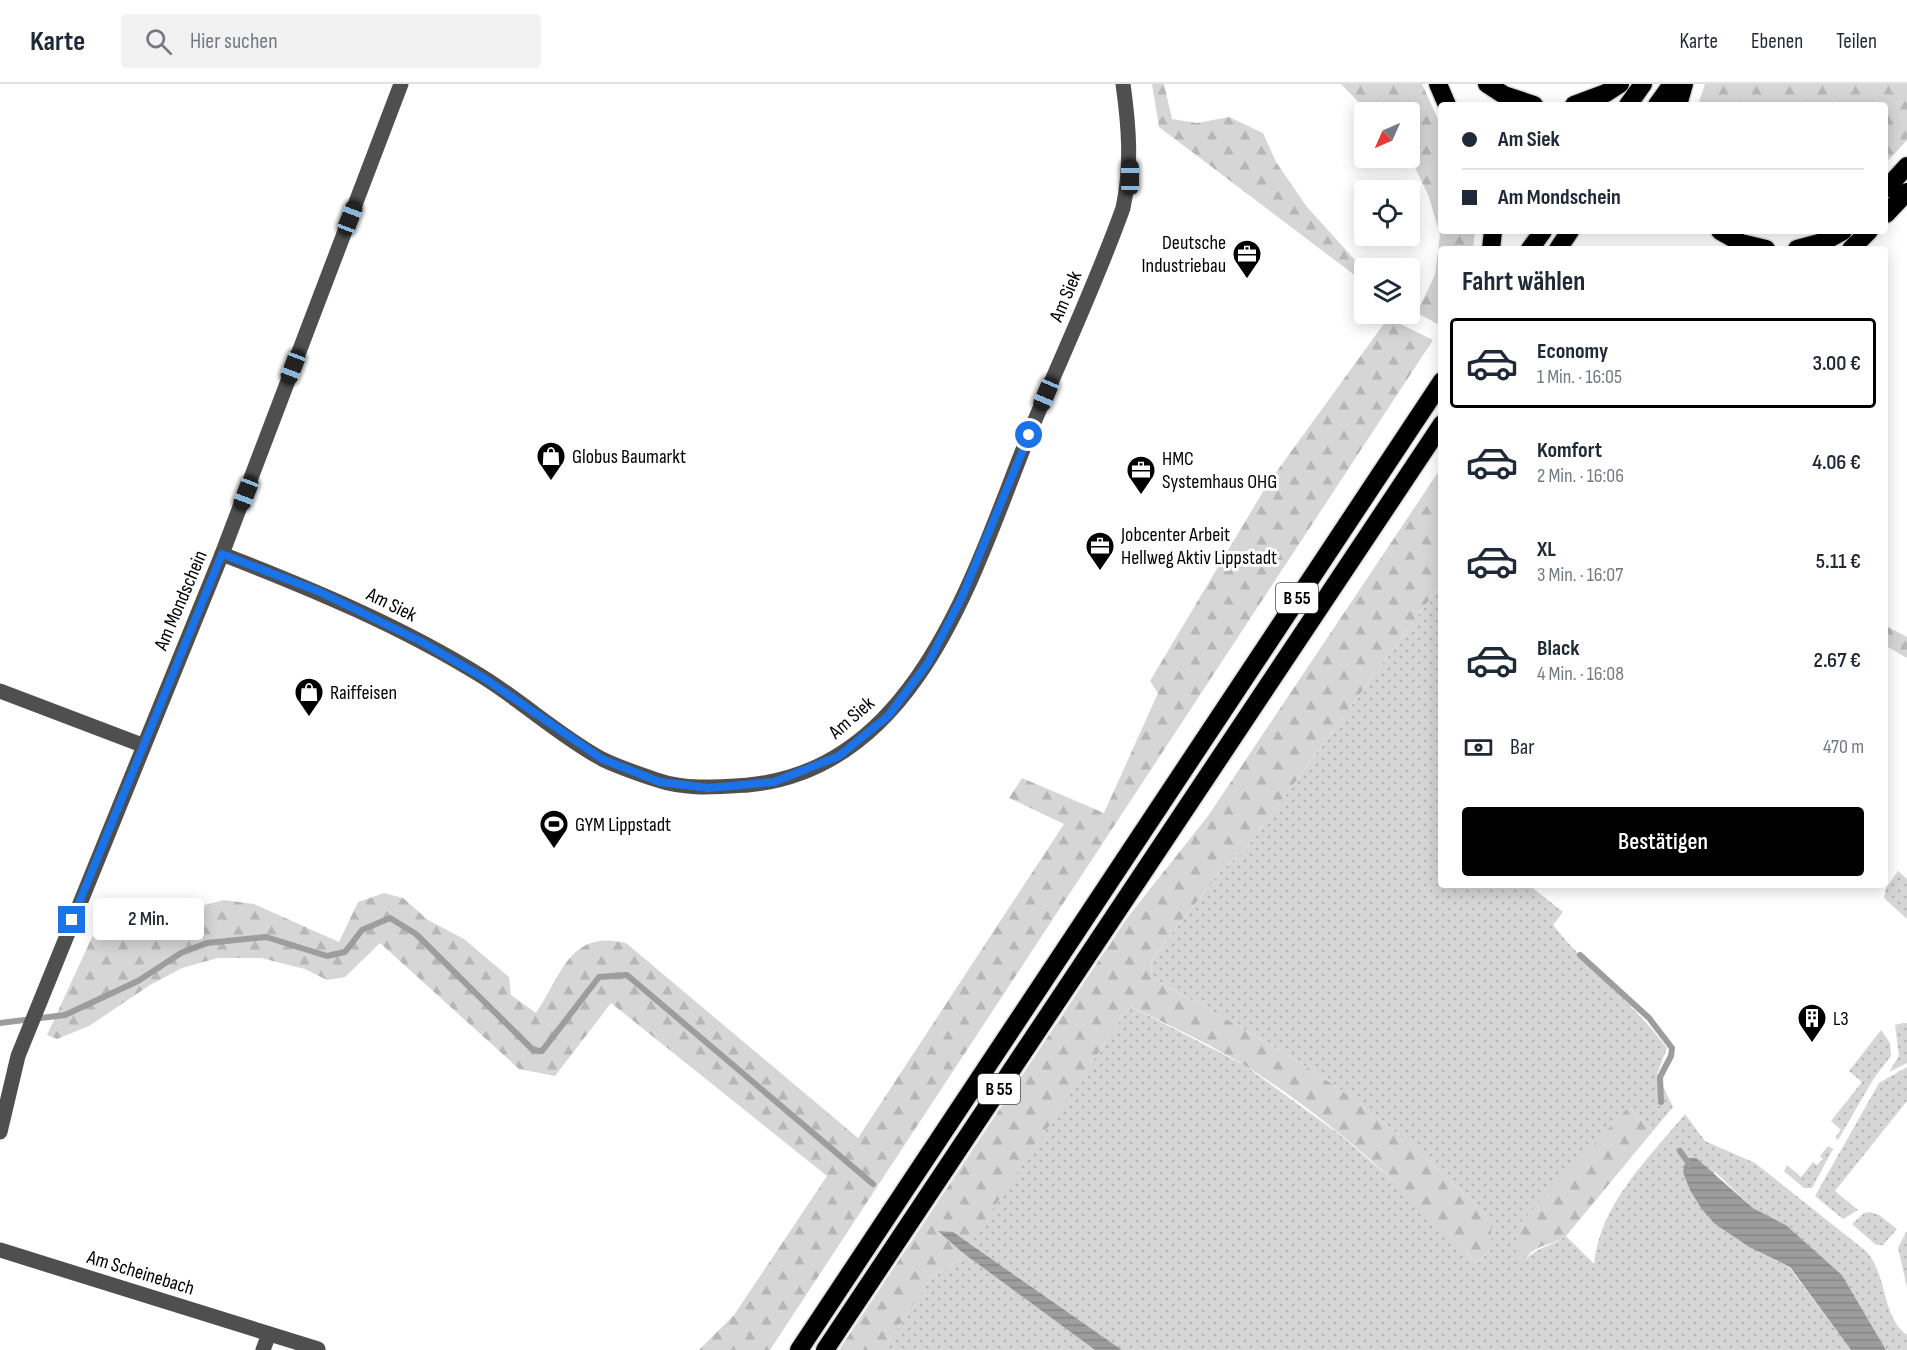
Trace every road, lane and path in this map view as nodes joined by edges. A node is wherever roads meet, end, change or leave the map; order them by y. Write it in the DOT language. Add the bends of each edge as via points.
graph roads {
  1 [pos="401,84"];
  2 [pos="1123,84"];
  3 [pos="1438,84"];
  4 [pos="1487,84"];
  5 [pos="1620,84"];
  6 [pos="1642,84"];
  7 [pos="1672,84"];
  8 [pos="1684,84"];
  9 [pos="1446,102"];
  10 [pos="1525,102"];
  11 [pos="1583,102"];
  12 [pos="1630,102"];
  13 [pos="1659,102"];
  14 [pos="1679,102"];
  15 [pos="1907,166"];
  16 [pos="1888,187"];
  17 [pos="1907,192"];
  18 [pos="1888,212"];
  19 [pos="1725,234"];
  20 [pos="1838,234"];
  21 [pos="1866,234"];
  22 [pos="1754,246"];
  23 [pos="1808,246"];
  24 [pos="1854,246"];
  25 [pos="1438,387"];
  26 [pos="1438,430"];
  27 [pos="222,554"];
  28 [pos="0,691"];
  29 [pos="142,745"];
  30 [pos="0,1132"];
  31 [pos="0,1250"];
  32 [pos="269,1335"];
  33 [pos="318,1348"];
  34 [pos="263,1350"];
  35 [pos="799,1350"];
  36 [pos="825,1350"];
  1 -- 27 [label="street, Am Mondschein"];
  2 -- 27 [label="street, Am Siek" via="1130,134 1130,177 1123,208 962,597 928,663 888,716 839,756 774,782 709,788 660,782 602,759 484,678 422,642 320,592"];
  3 -- 9 [label="highway"];
  4 -- 10 [label="highway"];
  5 -- 11 [label="highway"];
  6 -- 12 [label="highway"];
  7 -- 13 [label="highway"];
  8 -- 14 [label="highway"];
  15 -- 16 [label="highway"];
  17 -- 18 [label="highway"];
  19 -- 22 [label="highway"];
  20 -- 23 [label="highway"];
  21 -- 24 [label="highway"];
  25 -- 35 [label="highway, B 55"];
  26 -- 36 [label="highway, B 55"];
  27 -- 29 [label="street, Am Mondschein"];
  28 -- 29 [label="street"];
  29 -- 30 [label="street, Am Mondschein" via="18,1056"];
  31 -- 32 [label="street, Am Scheinebach"];
  32 -- 33 [label="street, Am Scheinebach"];
  32 -- 34 [label="street"];
}
